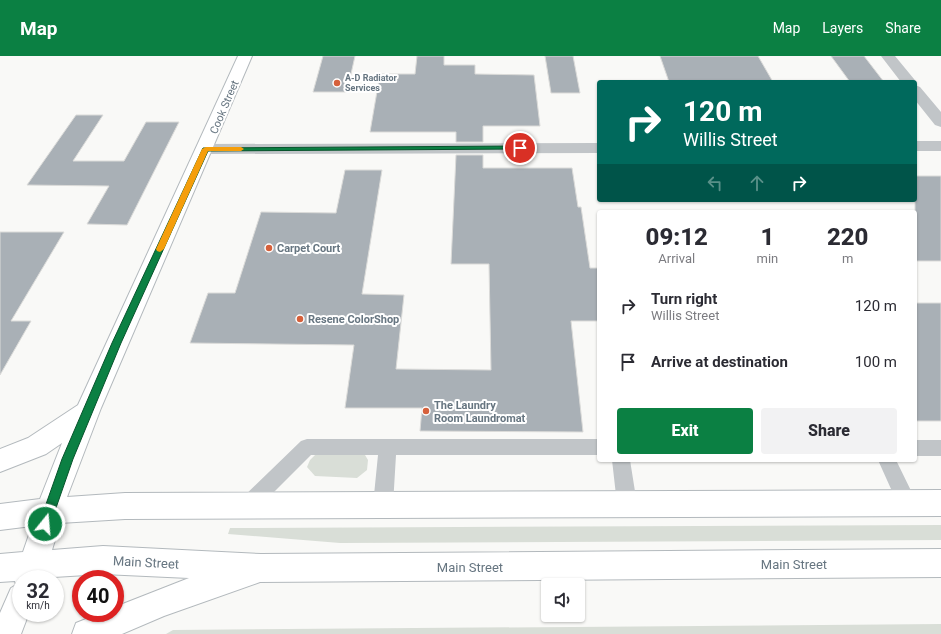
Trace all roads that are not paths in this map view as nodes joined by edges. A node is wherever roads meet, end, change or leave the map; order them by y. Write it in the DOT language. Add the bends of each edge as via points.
graph roads {
  1 [pos="245,56"];
  2 [pos="888,56"];
  3 [pos="907,80"];
  4 [pos="917,92"];
  5 [pos="941,122"];
  6 [pos="917,146"];
  7 [pos="941,146"];
  8 [pos="597,148"];
  9 [pos="206,149"];
  10 [pos="88,412"];
  11 [pos="388,447"];
  12 [pos="597,448"];
  13 [pos="917,448"];
  14 [pos="941,448"];
  15 [pos="0,461"];
  16 [pos="621,462"];
  17 [pos="888,462"];
  18 [pos="907,503"];
  19 [pos="941,503"];
  20 [pos="627,504"];
  21 [pos="383,505"];
  22 [pos="247,506"];
  23 [pos="49,511"];
  24 [pos="0,516"];
  25 [pos="941,563"];
  26 [pos="0,568"];
  27 [pos="261,568"];
  28 [pos="16,570"];
  29 [pos="32,570"];
  30 [pos="43,570"];
  31 [pos="12,620"];
  32 [pos="6,634"];
  33 [pos="87,634"];
  1 -- 9 [label="main road, Cook Street"];
  2 -- 3 [label="street"];
  4 -- 5 [label="street"];
  6 -- 7 [label="street"];
  8 -- 9 [label="street"];
  9 -- 10 [label="main road, Cook Street"];
  10 -- 15 [label="main road" via="38,446"];
  10 -- 23 [label="main road, Cook Street"];
  11 -- 12 [label="lane"];
  11 -- 21 [label="lane"];
  11 -- 22 [label="lane" via="307,447"];
  13 -- 14 [label="lane"];
  16 -- 20 [label="lane"];
  17 -- 18 [label="lane"];
  18 -- 19 [label="main road"];
  18 -- 20 [label="main road"];
  20 -- 21 [label="main road"];
  21 -- 22 [label="main road"];
  22 -- 23 [label="main road" via="125,506"];
  23 -- 24 [label="main road"];
  23 -- 29 [label="main road, Cook Street"];
  25 -- 27 [label="main road, Main Street"];
  26 -- 28 [label="main road, Main Street"];
  27 -- 30 [label="main road, Main Street" via="103,560"];
  27 -- 33 [label="main road" via="162,602"];
  31 -- 32 [label="main road"];
}
